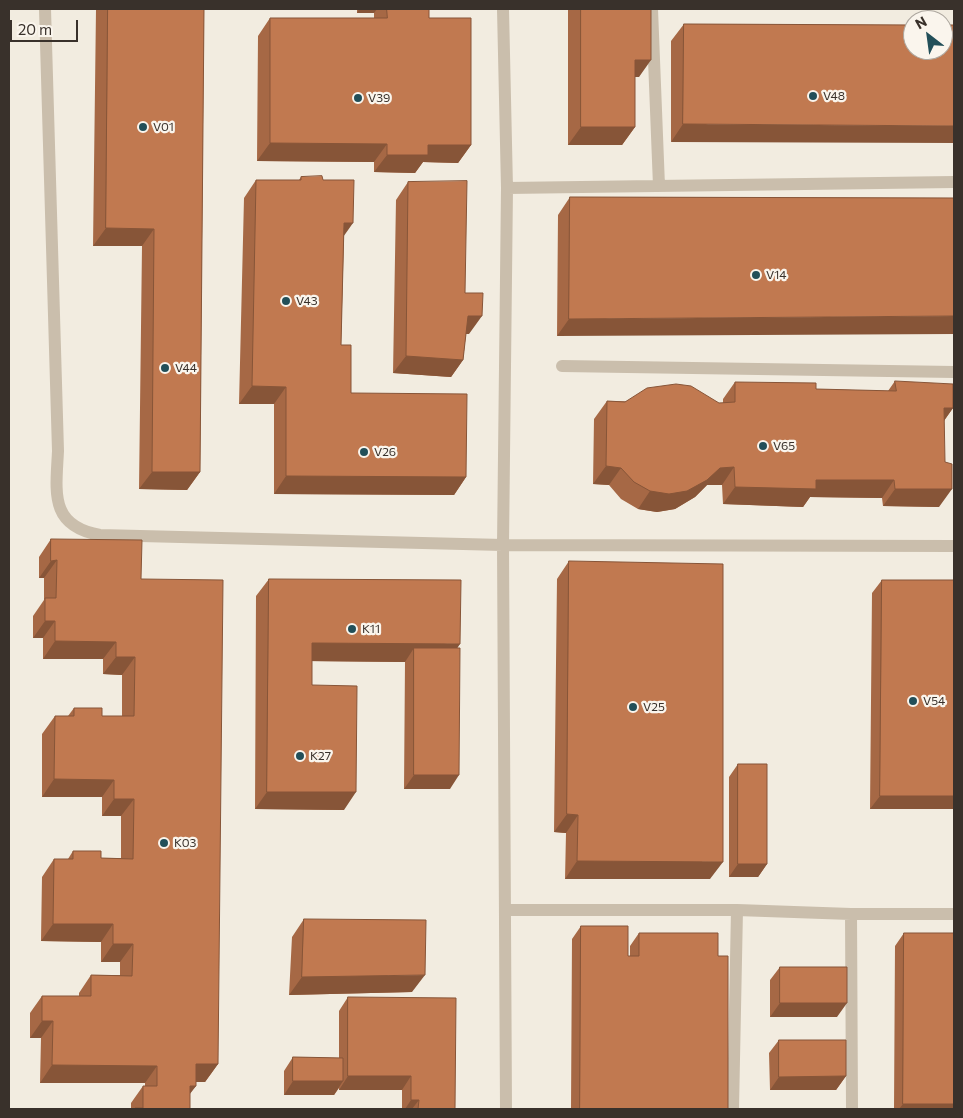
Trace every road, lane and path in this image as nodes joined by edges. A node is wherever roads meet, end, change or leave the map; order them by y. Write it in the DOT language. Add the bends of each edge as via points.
graph roads {
  1 [pos="45,9"];
  2 [pos="503,9"];
  3 [pos="652,9"];
  4 [pos="954,182"];
  5 [pos="659,186"];
  6 [pos="507,188"];
  7 [pos="562,366"];
  8 [pos="954,372"];
  9 [pos="503,545"];
  10 [pos="954,546"];
  11 [pos="506,910"];
  12 [pos="737,910"];
  13 [pos="851,914"];
  14 [pos="954,914"];
  15 [pos="506,1109"];
  16 [pos="734,1109"];
  17 [pos="852,1109"];
  1 -- 9 [label="lane" via="58,451 56,492 59,508 71,524 83,532 100,534"];
  2 -- 6 [label="lane"];
  3 -- 5 [label="lane"];
  4 -- 5 [label="lane"];
  5 -- 6 [label="lane"];
  6 -- 9 [label="lane"];
  7 -- 8 [label="lane"];
  9 -- 10 [label="lane"];
  9 -- 11 [label="lane"];
  11 -- 12 [label="lane"];
  11 -- 15 [label="lane"];
  12 -- 13 [label="lane"];
  12 -- 16 [label="lane"];
  13 -- 14 [label="lane"];
  13 -- 17 [label="lane"];
}
